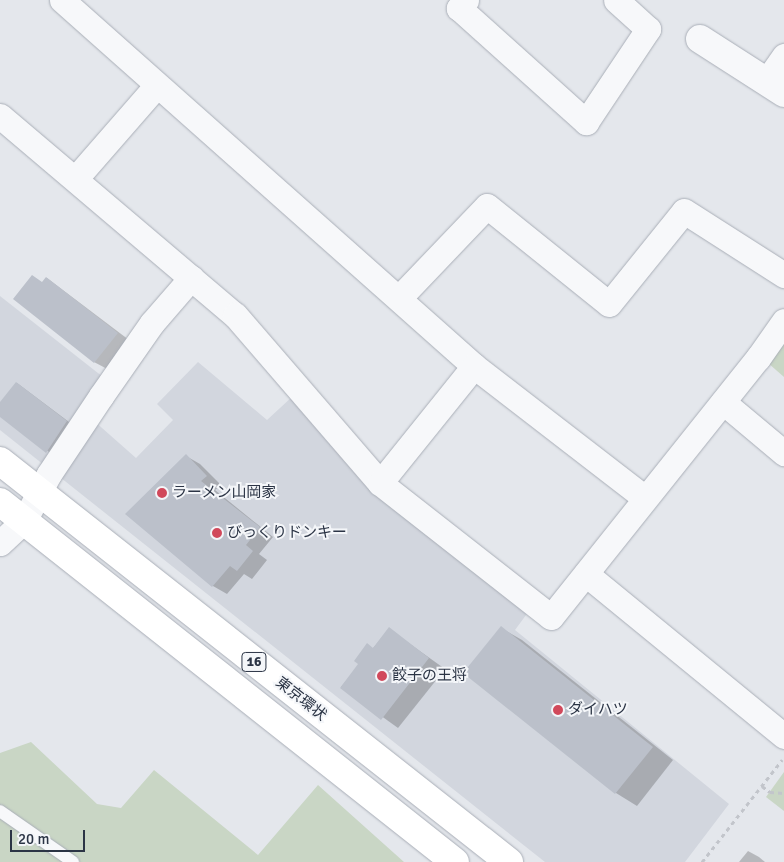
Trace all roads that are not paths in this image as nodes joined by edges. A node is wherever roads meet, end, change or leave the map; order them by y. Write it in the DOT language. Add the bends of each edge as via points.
graph roads {
  1 [pos="62,0"];
  2 [pos="466,0"];
  3 [pos="616,0"];
  4 [pos="700,39"];
  5 [pos="784,56"];
  6 [pos="157,85"];
  7 [pos="775,88"];
  8 [pos="0,116"];
  9 [pos="76,178"];
  10 [pos="784,276"];
  11 [pos="191,278"];
  12 [pos="399,298"];
  13 [pos="784,321"];
  14 [pos="474,366"];
  15 [pos="724,402"];
  16 [pos="784,453"];
  17 [pos="0,461"];
  18 [pos="380,482"];
  19 [pos="38,491"];
  20 [pos="645,498"];
  21 [pos="0,502"];
  22 [pos="24,521"];
  23 [pos="0,544"];
  24 [pos="586,574"];
  25 [pos="784,736"];
  26 [pos="0,811"];
  27 [pos="72,862"];
  28 [pos="456,862"];
  29 [pos="509,862"];
  1 -- 6 [label="street"];
  2 -- 3 [label="street" via="459,8 586,122 648,29"];
  4 -- 7 [label="street"];
  5 -- 7 [label="street"];
  6 -- 9 [label="street"];
  6 -- 12 [label="street"];
  8 -- 9 [label="street"];
  9 -- 11 [label="street"];
  10 -- 12 [label="street" via="684,211 609,304 487,206"];
  11 -- 18 [label="street" via="255,337"];
  11 -- 19 [label="street" via="152,323"];
  12 -- 14 [label="street"];
  13 -- 15 [label="street"];
  14 -- 18 [label="street"];
  14 -- 20 [label="street"];
  15 -- 16 [label="street"];
  15 -- 20 [label="street"];
  17 -- 19 [label="highway, 東京環状 / 16"];
  18 -- 24 [label="street" via="551,617"];
  19 -- 22 [label="street"];
  19 -- 29 [label="highway, 東京環状 / 16"];
  20 -- 24 [label="street"];
  21 -- 22 [label="highway, 16"];
  22 -- 23 [label="street"];
  22 -- 28 [label="highway, 16"];
  24 -- 25 [label="street"];
  26 -- 27 [label="lane"];
}
